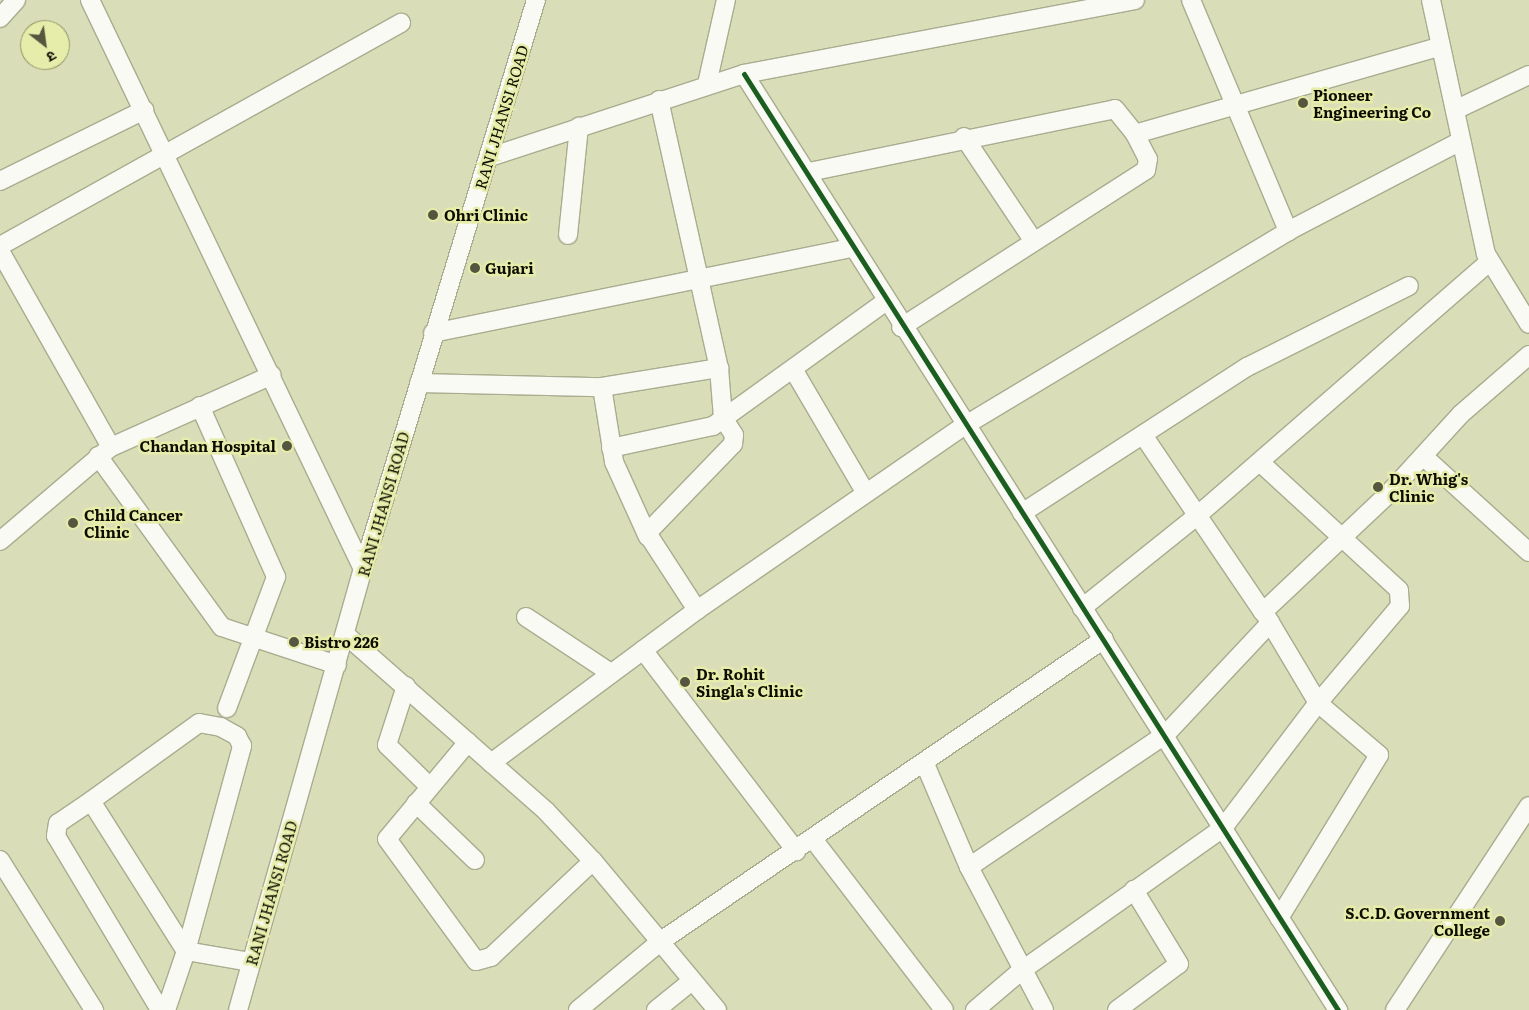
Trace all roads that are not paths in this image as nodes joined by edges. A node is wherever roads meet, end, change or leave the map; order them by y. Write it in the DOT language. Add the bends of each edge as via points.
graph roads {
  1 [pos="16,0"];
  2 [pos="90,0"];
  3 [pos="536,0"];
  4 [pos="726,0"];
  5 [pos="1191,0"];
  6 [pos="1431,0"];
  7 [pos="1123,1"];
  8 [pos="0,18"];
  9 [pos="401,23"];
  10 [pos="1441,46"];
  11 [pos="744,74"];
  12 [pos="1529,75"];
  13 [pos="707,84"];
  14 [pos="658,100"];
  15 [pos="1233,108"];
  16 [pos="144,110"];
  17 [pos="1454,110"];
  18 [pos="579,126"];
  19 [pos="1135,134"];
  20 [pos="964,137"];
  21 [pos="1461,141"];
  22 [pos="164,153"];
  23 [pos="490,157"];
  24 [pos="809,172"];
  25 [pos="0,181"];
  26 [pos="1288,231"];
  27 [pos="568,235"];
  28 [pos="1034,240"];
  29 [pos="0,246"];
  30 [pos="852,248"];
  31 [pos="0,251"];
  32 [pos="1490,261"];
  33 [pos="698,276"];
  34 [pos="1409,286"];
  35 [pos="885,302"];
  36 [pos="1529,324"];
  37 [pos="901,327"];
  38 [pos="433,333"];
  39 [pos="1529,355"];
  40 [pos="719,368"];
  41 [pos="793,369"];
  42 [pos="272,375"];
  43 [pos="418,383"];
  44 [pos="602,387"];
  45 [pos="200,406"];
  46 [pos="723,418"];
  47 [pos="964,426"];
  48 [pos="1143,434"];
  49 [pos="611,448"];
  50 [pos="104,451"];
  51 [pos="1423,456"];
  52 [pos="1260,462"];
  53 [pos="864,490"];
  54 [pos="1022,513"];
  55 [pos="1198,515"];
  56 [pos="648,537"];
  57 [pos="1343,539"];
  58 [pos="0,541"];
  59 [pos="1529,552"];
  60 [pos="363,569"];
  61 [pos="1082,608"];
  62 [pos="696,610"];
  63 [pos="526,617"];
  64 [pos="1267,617"];
  65 [pos="347,636"];
  66 [pos="254,638"];
  67 [pos="1104,639"];
  68 [pos="643,650"];
  69 [pos="337,665"];
  70 [pos="611,674"];
  71 [pos="406,686"];
  72 [pos="1318,703"];
  73 [pos="227,708"];
  74 [pos="1164,735"];
  75 [pos="468,742"];
  76 [pos="491,763"];
  77 [pos="925,764"];
  78 [pos="429,786"];
  79 [pos="91,800"];
  80 [pos="416,803"];
  81 [pos="1529,806"];
  82 [pos="1223,828"];
  83 [pos="813,839"];
  84 [pos="796,851"];
  85 [pos="0,860"];
  86 [pos="475,860"];
  87 [pos="593,861"];
  88 [pos="969,867"];
  89 [pos="1134,890"];
  90 [pos="1279,918"];
  91 [pos="661,941"];
  92 [pos="186,951"];
  93 [pos="252,962"];
  94 [pos="1021,971"];
  95 [pos="692,981"];
  96 [pos="94,1010"];
  97 [pos="160,1010"];
  98 [pos="166,1010"];
  99 [pos="238,1010"];
  100 [pos="578,1010"];
  101 [pos="656,1010"];
  102 [pos="716,1010"];
  103 [pos="944,1010"];
  104 [pos="975,1010"];
  105 [pos="1044,1010"];
  106 [pos="1117,1010"];
  107 [pos="1338,1010"];
  108 [pos="1395,1010"];
  1 -- 8 [label="street"];
  2 -- 16 [label="street"];
  3 -- 23 [label="street, RANI JHANSI ROAD"];
  4 -- 13 [label="street"];
  5 -- 15 [label="street"];
  6 -- 10 [label="street"];
  7 -- 11 [label="street"];
  9 -- 22 [label="street"];
  10 -- 15 [label="street"];
  10 -- 17 [label="street"];
  11 -- 13 [label="street"];
  11 -- 24 [label="street"];
  12 -- 17 [label="street"];
  13 -- 14 [label="street"];
  14 -- 18 [label="street"];
  14 -- 33 [label="street"];
  15 -- 19 [label="street"];
  15 -- 26 [label="street"];
  16 -- 22 [label="street"];
  16 -- 25 [label="street"];
  17 -- 21 [label="street"];
  18 -- 23 [label="street"];
  18 -- 27 [label="street"];
  19 -- 20 [label="street" via="1115,109"];
  19 -- 28 [label="street" via="1148,159 1146,170"];
  20 -- 24 [label="street"];
  20 -- 28 [label="street"];
  21 -- 26 [label="street"];
  21 -- 32 [label="street"];
  22 -- 29 [label="street"];
  22 -- 42 [label="street"];
  23 -- 38 [label="street, RANI JHANSI ROAD"];
  24 -- 30 [label="street"];
  26 -- 47 [label="street"];
  28 -- 37 [label="street"];
  30 -- 33 [label="street"];
  30 -- 35 [label="street"];
  31 -- 50 [label="street"];
  32 -- 36 [label="street"];
  32 -- 52 [label="street"];
  33 -- 38 [label="street"];
  33 -- 40 [label="street"];
  34 -- 48 [label="street" via="1247,367"];
  35 -- 37 [label="street"];
  35 -- 41 [label="street"];
  37 -- 47 [label="street"];
  38 -- 43 [label="street, RANI JHANSI ROAD"];
  39 -- 51 [label="street" via="1461,414"];
  40 -- 44 [label="street"];
  40 -- 46 [label="street"];
  41 -- 46 [label="street"];
  41 -- 53 [label="street"];
  42 -- 45 [label="street"];
  42 -- 60 [label="street"];
  43 -- 44 [label="street"];
  43 -- 60 [label="street, RANI JHANSI ROAD"];
  44 -- 49 [label="street"];
  45 -- 50 [label="street"];
  45 -- 66 [label="street" via="274,570 274,586"];
  46 -- 49 [label="street" via="702,431"];
  46 -- 56 [label="street" via="734,435 733,444 650,526"];
  47 -- 53 [label="street"];
  47 -- 54 [label="street"];
  48 -- 54 [label="street"];
  48 -- 55 [label="street"];
  49 -- 56 [label="street" via="638,523"];
  50 -- 58 [label="street"];
  50 -- 66 [label="street" via="217,622"];
  51 -- 57 [label="street"];
  51 -- 59 [label="street"];
  52 -- 55 [label="street"];
  52 -- 57 [label="street"];
  53 -- 62 [label="street"];
  54 -- 61 [label="street"];
  55 -- 61 [label="street"];
  55 -- 64 [label="street"];
  56 -- 62 [label="street"];
  57 -- 64 [label="street"];
  57 -- 72 [label="street" via="1402,597 1400,606"];
  60 -- 65 [label="street, RANI JHANSI ROAD"];
  61 -- 67 [label="street"];
  62 -- 68 [label="street"];
  63 -- 70 [label="street"];
  64 -- 72 [label="street"];
  64 -- 74 [label="street"];
  65 -- 69 [label="street, RANI JHANSI ROAD"];
  65 -- 71 [label="street"];
  66 -- 69 [label="street"];
  66 -- 73 [label="street"];
  67 -- 74 [label="street"];
  67 -- 77 [label="street"];
  68 -- 70 [label="street"];
  68 -- 84 [label="street"];
  69 -- 93 [label="street, RANI JHANSI ROAD"];
  70 -- 76 [label="street"];
  71 -- 75 [label="street"];
  71 -- 78 [label="street" via="387,745"];
  72 -- 82 [label="street"];
  72 -- 90 [label="street" via="1374,746 1379,760"];
  74 -- 82 [label="street"];
  74 -- 88 [label="street"];
  75 -- 76 [label="street"];
  75 -- 78 [label="street"];
  76 -- 87 [label="street"];
  77 -- 83 [label="street"];
  77 -- 88 [label="street"];
  78 -- 80 [label="street"];
  79 -- 92 [label="street"];
  79 -- 92 [label="street" via="198,723 221,727 241,742"];
  79 -- 97 [label="street" via="58,823 56,836"];
  80 -- 86 [label="street"];
  80 -- 87 [label="street" via="390,832 389,845 476,961 491,957"];
  81 -- 108 [label="street"];
  82 -- 89 [label="street"];
  82 -- 90 [label="street"];
  83 -- 84 [label="street"];
  83 -- 103 [label="street"];
  84 -- 91 [label="street"];
  85 -- 96 [label="street"];
  87 -- 91 [label="street"];
  88 -- 94 [label="street"];
  89 -- 94 [label="street"];
  89 -- 106 [label="street" via="1179,964"];
  90 -- 107 [label="street"];
  91 -- 95 [label="street"];
  91 -- 100 [label="street"];
  92 -- 93 [label="street"];
  92 -- 98 [label="street"];
  93 -- 99 [label="street, RANI JHANSI ROAD"];
  94 -- 104 [label="street"];
  94 -- 105 [label="street"];
  95 -- 101 [label="street"];
  95 -- 102 [label="street"];
}
